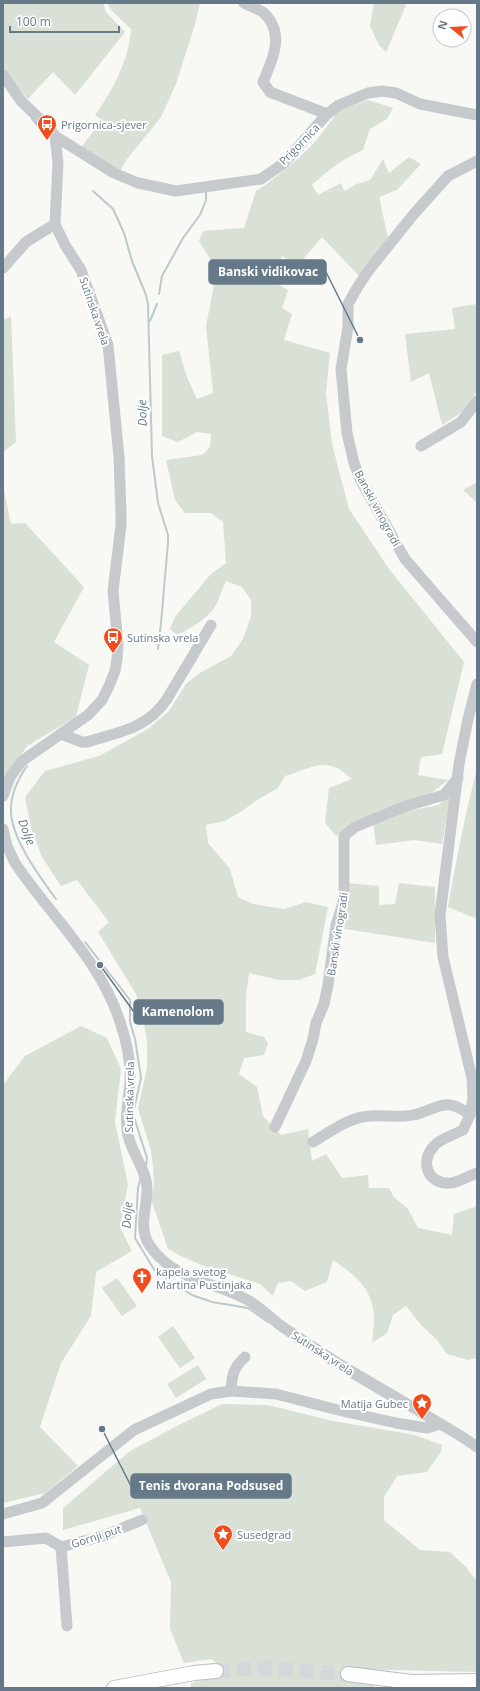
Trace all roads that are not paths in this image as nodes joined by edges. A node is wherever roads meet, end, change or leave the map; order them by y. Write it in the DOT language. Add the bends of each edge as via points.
graph roads {
  1 [pos="244,3"];
  2 [pos="3,75"];
  3 [pos="327,114"];
  4 [pos="477,115"];
  5 [pos="55,136"];
  6 [pos="477,161"];
  7 [pos="54,224"];
  8 [pos="3,268"];
  9 [pos="477,401"];
  10 [pos="421,446"];
  11 [pos="211,625"];
  12 [pos="477,642"];
  13 [pos="477,684"];
  14 [pos="61,734"];
  15 [pos="458,778"];
  16 [pos="3,796"];
  17 [pos="3,829"];
  18 [pos="470,1115"];
  19 [pos="275,1128"];
  20 [pos="313,1142"];
  21 [pos="477,1173"];
  22 [pos="245,1357"];
  23 [pos="231,1391"];
  24 [pos="440,1424"];
  25 [pos="477,1447"];
  26 [pos="3,1514"];
  27 [pos="142,1520"];
  28 [pos="3,1542"];
  29 [pos="61,1547"];
  30 [pos="67,1626"];
  31 [pos="216,1670"];
  32 [pos="348,1674"];
  33 [pos="477,1681"];
  34 [pos="114,1688"];
  1 -- 3 [label="street" via="263,12 275,29 274,55 263,82 270,92"];
  2 -- 5 [label="street, Prigornica" via="21,102"];
  3 -- 4 [label="street, Prigornica" via="339,105 368,93 382,91 396,93 420,104"];
  3 -- 5 [label="street, Prigornica" via="284,162 261,179 176,191 138,183 114,173"];
  5 -- 7 [label="street" via="58,163"];
  6 -- 12 [label="street, Banski vinogradi" via="448,176 408,221 357,288 348,304 348,327 341,369 347,433 360,479 405,559"];
  7 -- 8 [label="street" via="26,242"];
  7 -- 14 [label="street, Sutinska vrela" via="81,270 108,345 119,457 121,512 113,580 118,645 115,671 102,700 88,715"];
  9 -- 10 [label="street" via="461,422"];
  11 -- 14 [label="street" via="160,710 149,720 129,730 87,742"];
  13 -- 15 [label="street, Banski vinogradi"];
  14 -- 16 [label="street, Sutinska vrela" via="22,761 10,777"];
  15 -- 18 [label="street, Banski vinogradi" via="440,915 443,957 472,1078 473,1099"];
  15 -- 19 [label="street, Banski vinogradi" via="444,795 379,817 355,827 344,836 343,903 336,925 324,1004 306,1061"];
  17 -- 24 [label="street, Sutinska vrela" via="15,863 96,968 112,1000 131,1065 126,1108 127,1130 130,1146 146,1179 143,1220 146,1238 156,1253 167,1264 188,1277 252,1303 308,1345"];
  18 -- 20 [label="street" via="450,1103 412,1115 367,1116 343,1124"];
  18 -- 21 [label="street" via="463,1130 433,1146 426,1163 428,1174 440,1182 451,1182"];
  22 -- 23 [label="street" via="234,1370"];
  23 -- 24 [label="street" via="276,1394 427,1428"];
  23 -- 26 [label="street" via="211,1394 134,1430 42,1503"];
  24 -- 25 [label="street, Sutinska vrela"];
  27 -- 29 [label="street, Gornji put" via="103,1536"];
  28 -- 29 [label="street, Gornji put" via="46,1538"];
  29 -- 30 [label="street"];
  31 -- 34 [label="main road"];
  32 -- 33 [label="main road" via="411,1682"];
}
